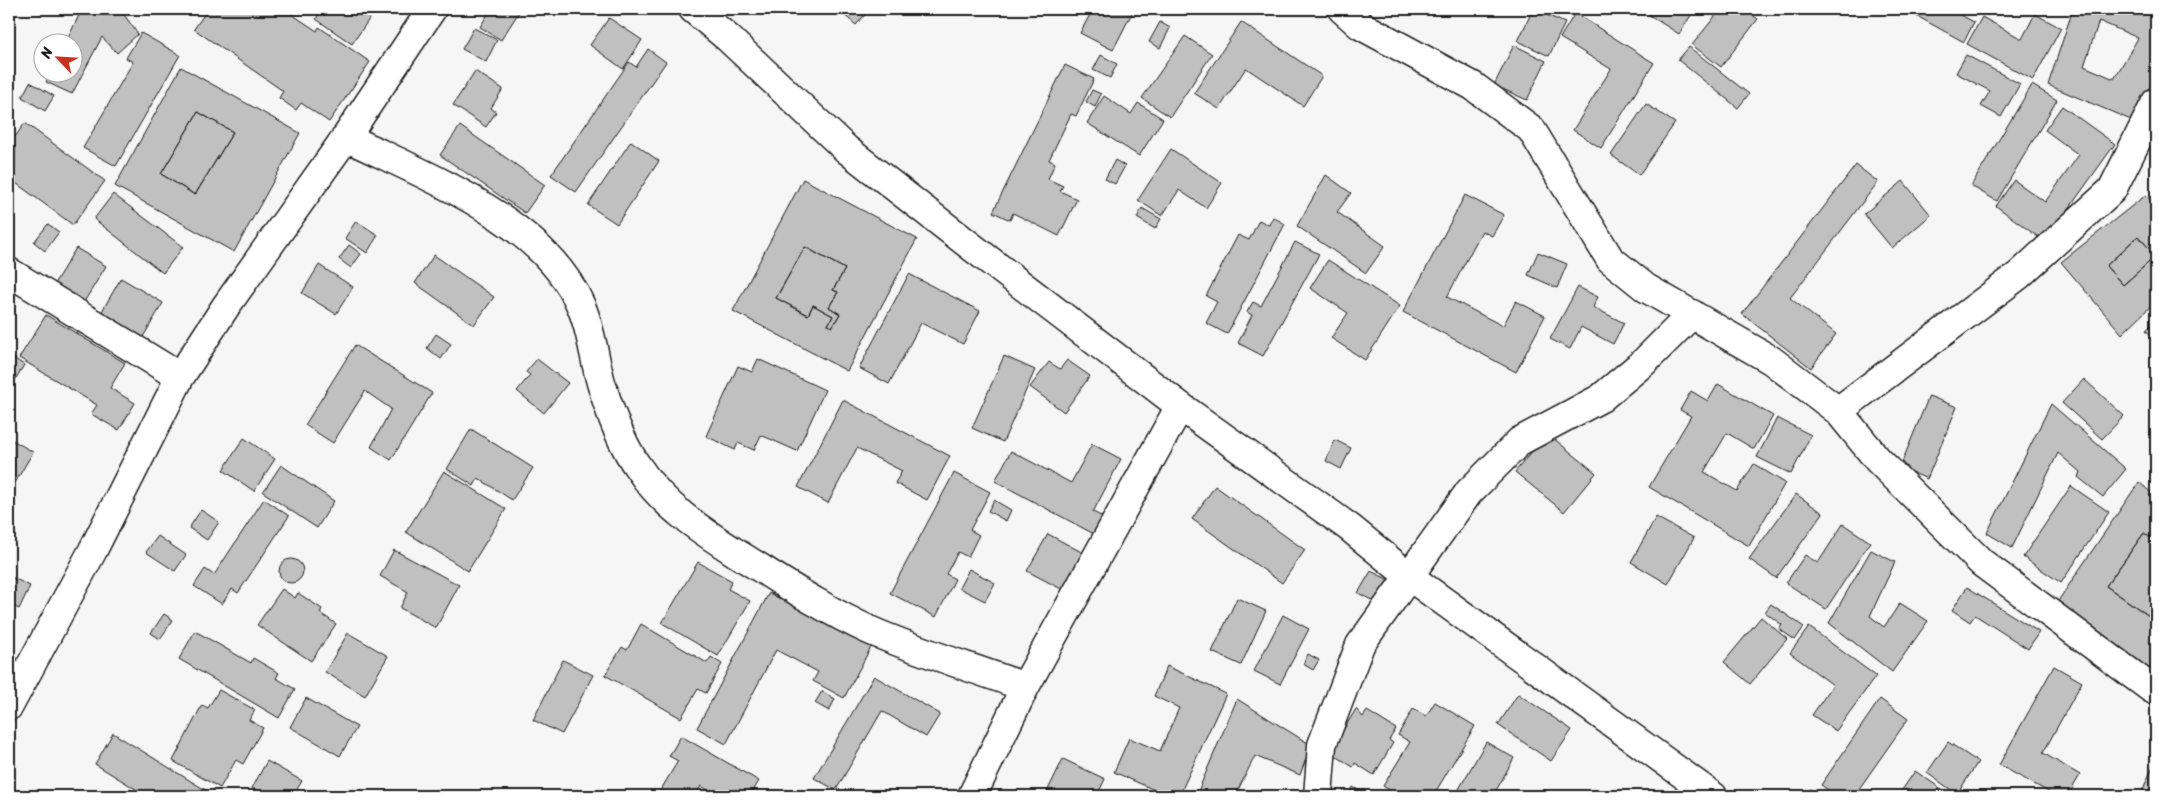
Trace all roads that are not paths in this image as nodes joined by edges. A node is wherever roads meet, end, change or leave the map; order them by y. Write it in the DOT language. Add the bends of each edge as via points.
graph roads {
  1 [pos="432,9"];
  2 [pos="693,9"];
  3 [pos="1342,9"];
  4 [pos="2156,102"];
  5 [pos="346,137"];
  6 [pos="9,272"];
  7 [pos="1692,314"];
  8 [pos="180,377"];
  9 [pos="1180,406"];
  10 [pos="1838,412"];
  11 [pos="1410,577"];
  12 [pos="1025,687"];
  13 [pos="2152,689"];
  14 [pos="9,705"];
  15 [pos="972,796"];
  16 [pos="1318,796"];
  17 [pos="1713,796"];
  1 -- 5 [label="street"];
  2 -- 9 [label="street" via="846,149"];
  3 -- 7 [label="street" via="1360,24 1473,86 1531,129 1610,259 1646,288"];
  4 -- 10 [label="street" via="2112,190 2019,275"];
  5 -- 8 [label="street" via="226,306"];
  5 -- 12 [label="street" via="468,197 522,234 552,262 570,284 582,307 602,386 619,432 640,470 675,511 796,590 869,630"];
  6 -- 8 [label="street"];
  7 -- 10 [label="street" via="1771,360"];
  7 -- 11 [label="street" via="1644,362 1601,398 1520,441 1469,492"];
  8 -- 14 [label="street" via="93,550"];
  9 -- 11 [label="street" via="1350,528"];
  9 -- 12 [label="street"];
  10 -- 13 [label="street" via="1878,460 1982,563"];
  11 -- 16 [label="street" via="1360,645 1322,745"];
  11 -- 17 [label="street"];
  12 -- 15 [label="street"];
}
